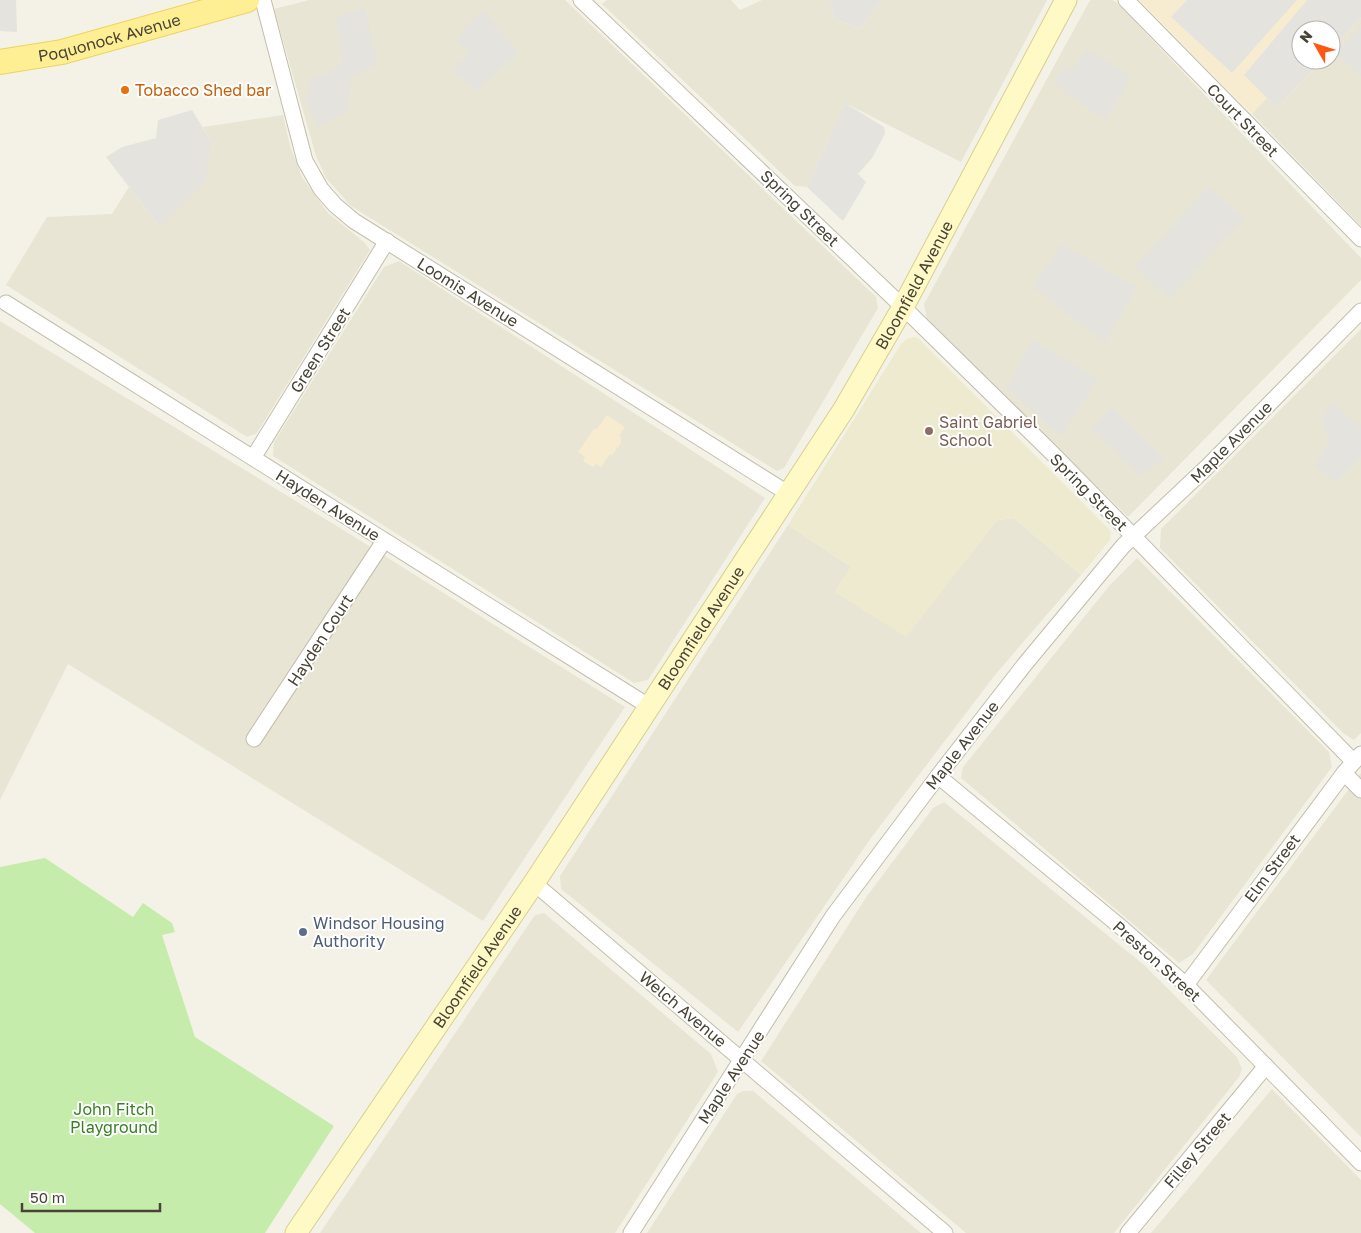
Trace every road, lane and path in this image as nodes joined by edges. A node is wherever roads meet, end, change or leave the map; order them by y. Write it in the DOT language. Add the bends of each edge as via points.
graph roads {
  1 [pos="247,0"];
  2 [pos="263,0"];
  3 [pos="581,0"];
  4 [pos="1066,0"];
  5 [pos="1126,0"];
  6 [pos="0,62"];
  7 [pos="1361,240"];
  8 [pos="387,241"];
  9 [pos="6,303"];
  10 [pos="903,307"];
  11 [pos="1361,311"];
  12 [pos="252,458"];
  13 [pos="788,494"];
  14 [pos="1133,536"];
  15 [pos="384,541"];
  16 [pos="650,708"];
  17 [pos="254,739"];
  18 [pos="1353,763"];
  19 [pos="938,776"];
  20 [pos="1361,790"];
  21 [pos="534,883"];
  22 [pos="1186,985"];
  23 [pos="742,1060"];
  24 [pos="1266,1066"];
  25 [pos="1361,1163"];
  26 [pos="296,1233"];
  27 [pos="631,1233"];
  28 [pos="945,1233"];
  29 [pos="1128,1233"];
  1 -- 6 [label="main road, Poquonock Avenue" via="62,52"];
  2 -- 8 [label="street, Loomis Avenue" via="305,161 321,189 335,205"];
  3 -- 10 [label="street, Spring Street"];
  4 -- 10 [label="main road, Bloomfield Avenue"];
  5 -- 7 [label="street, Court Street"];
  8 -- 12 [label="street, Green Street"];
  8 -- 13 [label="street, Loomis Avenue"];
  9 -- 12 [label="street, Hayden Avenue"];
  10 -- 13 [label="main road, Bloomfield Avenue" via="844,408"];
  10 -- 14 [label="street, Spring Street"];
  11 -- 14 [label="street, Maple Avenue" via="1208,466"];
  12 -- 15 [label="street, Hayden Avenue"];
  13 -- 16 [label="main road, Bloomfield Avenue"];
  14 -- 18 [label="street, Spring Street"];
  14 -- 19 [label="street, Maple Avenue" via="1064,614"];
  15 -- 16 [label="street, Hayden Avenue"];
  15 -- 17 [label="street, Hayden Court"];
  16 -- 21 [label="main road, Bloomfield Avenue"];
  18 -- 20 [label="street, Spring Street"];
  18 -- 22 [label="street, Elm Street"];
  19 -- 22 [label="street, Preston Street"];
  19 -- 23 [label="street, Maple Avenue" via="833,916"];
  21 -- 23 [label="street, Welch Avenue"];
  21 -- 26 [label="main road, Bloomfield Avenue"];
  22 -- 24 [label="street, Preston Street"];
  23 -- 27 [label="street, Maple Avenue"];
  23 -- 28 [label="street, Welch Avenue"];
  24 -- 25 [label="street, Preston Street"];
  24 -- 29 [label="street, Filley Street"];
}
